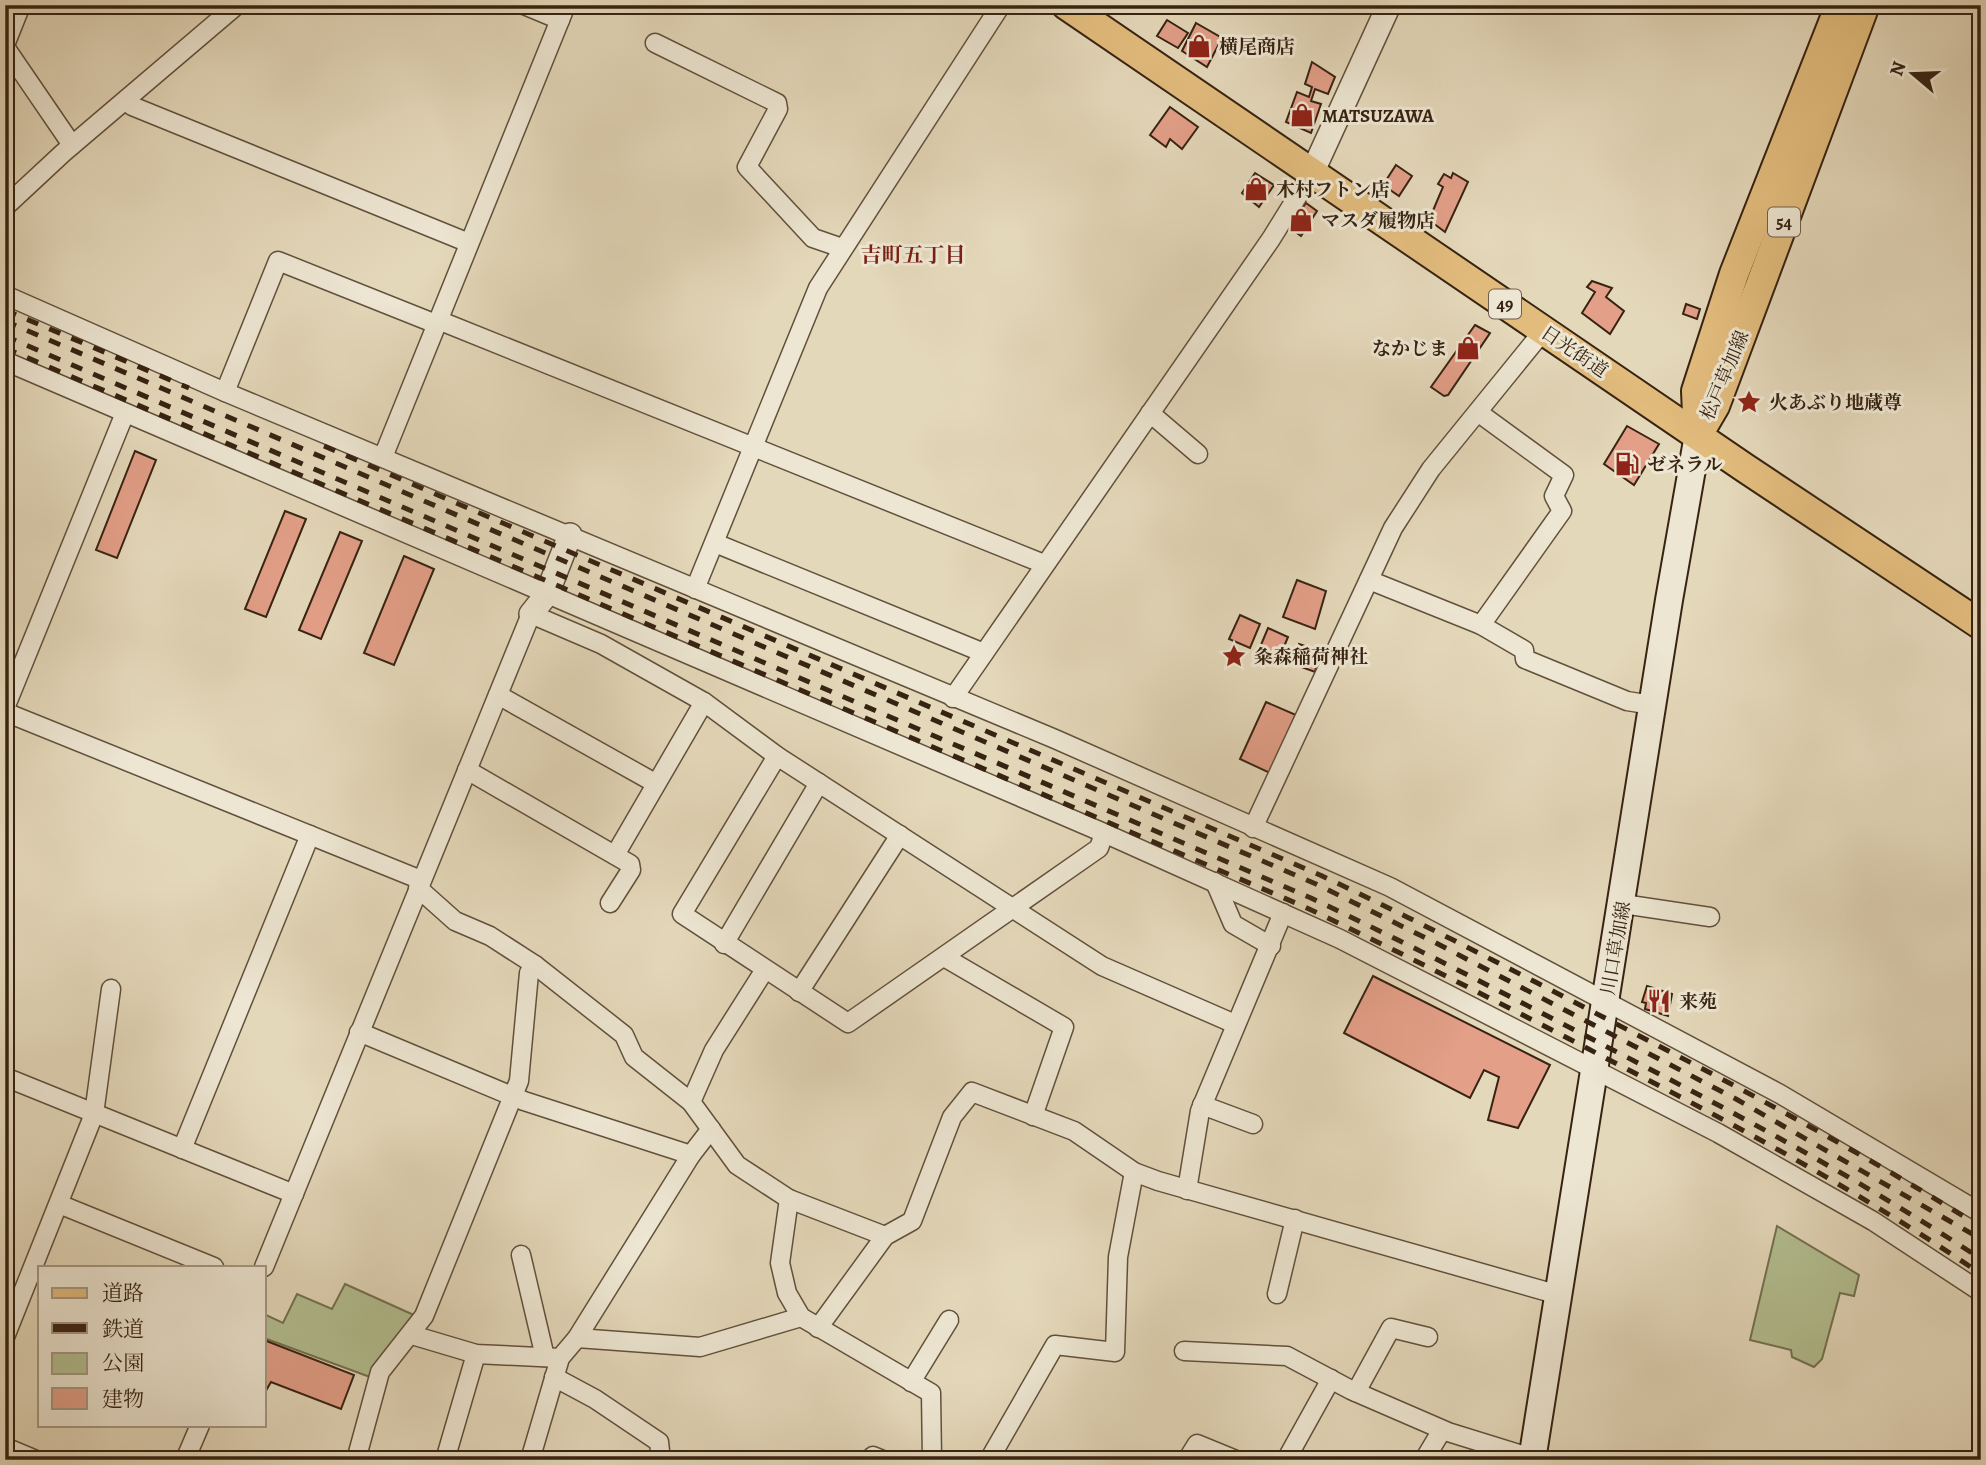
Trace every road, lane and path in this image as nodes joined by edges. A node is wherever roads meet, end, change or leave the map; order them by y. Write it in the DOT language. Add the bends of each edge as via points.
graph roads {
  1 [pos="21,5"];
  2 [pos="237,5"];
  3 [pos="524,5"];
  4 [pos="1001,5"];
  5 [pos="1066,5"];
  6 [pos="1389,5"];
  7 [pos="1840,5"];
  8 [pos="1865,5"];
  9 [pos="563,13"];
  10 [pos="655,43"];
  11 [pos="5,46"];
  12 [pos="127,99"];
  13 [pos="72,145"];
  14 [pos="1312,173"];
  15 [pos="5,207"];
  16 [pos="468,243"];
  17 [pos="842,248"];
  18 [pos="5,295"];
  19 [pos="437,322"];
  20 [pos="1544,330"];
  21 [pos="5,362"];
  22 [pos="225,392"];
  23 [pos="125,413"];
  24 [pos="1150,413"];
  25 [pos="1479,413"];
  26 [pos="1698,435"];
  27 [pos="755,446"];
  28 [pos="1198,454"];
  29 [pos="383,457"];
  30 [pos="570,535"];
  31 [pos="715,543"];
  32 [pos="1044,564"];
  33 [pos="1370,580"];
  34 [pos="695,589"];
  35 [pos="547,594"];
  36 [pos="531,614"];
  37 [pos="1481,625"];
  38 [pos="1981,625"];
  39 [pos="984,653"];
  40 [pos="498,695"];
  41 [pos="953,698"];
  42 [pos="704,702"];
  43 [pos="1652,705"];
  44 [pos="5,710"];
  45 [pos="777,756"];
  46 [pos="467,770"];
  47 [pos="655,783"];
  48 [pos="819,783"];
  49 [pos="1253,828"];
  50 [pos="1104,834"];
  51 [pos="310,835"];
  52 [pos="900,835"];
  53 [pos="615,855"];
  54 [pos="1215,882"];
  55 [pos="420,884"];
  56 [pos="610,903"];
  57 [pos="1623,904"];
  58 [pos="1013,909"];
  59 [pos="1283,914"];
  60 [pos="1710,917"];
  61 [pos="724,944"];
  62 [pos="1271,946"];
  63 [pos="944,957"];
  64 [pos="535,965"];
  65 [pos="764,971"];
  66 [pos="111,989"];
  67 [pos="799,992"];
  68 [pos="1606,1003"];
  69 [pos="1235,1024"];
  70 [pos="359,1032"];
  71 [pos="1596,1071"];
  72 [pos="9,1079"];
  73 [pos="513,1097"];
  74 [pos="5,1098"];
  75 [pos="691,1102"];
  76 [pos="1202,1105"];
  77 [pos="94,1114"];
  78 [pos="1033,1116"];
  79 [pos="1253,1124"];
  80 [pos="711,1129"];
  81 [pos="182,1149"];
  82 [pos="691,1155"];
  83 [pos="1133,1172"];
  84 [pos="1186,1190"];
  85 [pos="294,1194"];
  86 [pos="789,1199"];
  87 [pos="59,1204"];
  88 [pos="1981,1213"];
  89 [pos="1295,1219"];
  90 [pos="885,1236"];
  91 [pos="521,1255"];
  92 [pos="212,1266"];
  93 [pos="264,1266"];
  94 [pos="1981,1292"];
  95 [pos="1277,1294"];
  96 [pos="1559,1295"];
  97 [pos="801,1317"];
  98 [pos="949,1320"];
  99 [pos="818,1328"];
  100 [pos="412,1335"];
  101 [pos="5,1337"];
  102 [pos="1428,1337"];
  103 [pos="577,1338"];
  104 [pos="1184,1351"];
  105 [pos="476,1354"];
  106 [pos="553,1358"];
  107 [pos="554,1377"];
  108 [pos="1331,1379"];
  109 [pos="911,1382"];
  110 [pos="1356,1392"];
  111 [pos="200,1426"];
  112 [pos="1442,1430"];
  113 [pos="5,1447"];
  114 [pos="1532,1459"];
  115 [pos="36,1460"];
  116 [pos="186,1460"];
  117 [pos="356,1460"];
  118 [pos="445,1460"];
  119 [pos="530,1460"];
  120 [pos="661,1460"];
  121 [pos="932,1460"];
  122 [pos="989,1460"];
  123 [pos="1187,1460"];
  124 [pos="1236,1460"];
  125 [pos="1286,1460"];
  126 [pos="1424,1460"];
  1 -- 11 [label="street"];
  2 -- 12 [label="street"];
  3 -- 9 [label="street"];
  4 -- 17 [label="street"];
  5 -- 14 [label="main road, 日光街道 / 49"];
  6 -- 14 [label="street"];
  7 -- 26 [label="main road, 松戸草加線 / 54" via="1734,274 1696,391"];
  8 -- 26 [label="main road, 松戸草加線 / 54" via="1716,406"];
  9 -- 16 [label="street"];
  10 -- 17 [label="street" via="777,103 747,167 813,238"];
  11 -- 13 [label="street"];
  12 -- 13 [label="street"];
  12 -- 16 [label="street" via="132,106"];
  13 -- 15 [label="street"];
  14 -- 20 [label="main road, 日光街道 / 49"];
  14 -- 24 [label="street"];
  16 -- 19 [label="street"];
  17 -- 27 [label="street" via="818,288"];
  18 -- 22 [label="street"];
  19 -- 22 [label="street" via="278,261"];
  19 -- 27 [label="street"];
  19 -- 29 [label="street"];
  20 -- 25 [label="street"];
  20 -- 26 [label="main road, 日光街道 / 49"];
  21 -- 23 [label="street"];
  22 -- 29 [label="street"];
  23 -- 35 [label="street"];
  23 -- 44 [label="street"];
  24 -- 28 [label="street"];
  24 -- 32 [label="street"];
  25 -- 33 [label="street" via="1432,469 1393,528"];
  25 -- 37 [label="street" via="1564,475 1554,496 1562,511"];
  26 -- 38 [label="main road, 日光街道 / 49"];
  26 -- 43 [label="main road, 川口草加線"];
  27 -- 31 [label="street"];
  27 -- 32 [label="street"];
  29 -- 30 [label="street"];
  30 -- 34 [label="street"];
  30 -- 35 [label="street"];
  31 -- 34 [label="street"];
  31 -- 39 [label="street"];
  32 -- 39 [label="street"];
  33 -- 37 [label="street"];
  33 -- 49 [label="street"];
  34 -- 41 [label="street"];
  35 -- 36 [label="street"];
  35 -- 50 [label="street"];
  36 -- 40 [label="street"];
  36 -- 42 [label="street" via="601,644"];
  37 -- 43 [label="street" via="1524,650 1525,659 1628,701"];
  39 -- 41 [label="street"];
  40 -- 46 [label="street"];
  40 -- 47 [label="street"];
  41 -- 49 [label="street"];
  42 -- 45 [label="street"];
  42 -- 47 [label="street"];
  43 -- 57 [label="main road, 川口草加線"];
  44 -- 51 [label="street"];
  45 -- 48 [label="street"];
  45 -- 61 [label="street" via="682,914"];
  46 -- 53 [label="street"];
  46 -- 55 [label="street"];
  47 -- 53 [label="street"];
  48 -- 52 [label="street"];
  48 -- 61 [label="street"];
  49 -- 68 [label="street" via="1390,887"];
  50 -- 54 [label="street"];
  50 -- 58 [label="street" via="1099,848"];
  51 -- 55 [label="street"];
  51 -- 81 [label="street"];
  52 -- 58 [label="street"];
  52 -- 67 [label="street"];
  53 -- 56 [label="street" via="630,864 631,870"];
  54 -- 59 [label="street"];
  54 -- 62 [label="street" via="1233,924"];
  55 -- 64 [label="street" via="455,921 490,936"];
  55 -- 70 [label="street"];
  57 -- 60 [label="street"];
  57 -- 68 [label="main road, 川口草加線"];
  58 -- 63 [label="street"];
  58 -- 69 [label="street" via="1102,966"];
  59 -- 62 [label="street"];
  59 -- 71 [label="street"];
  61 -- 65 [label="street"];
  62 -- 69 [label="street"];
  63 -- 67 [label="street" via="848,1023"];
  63 -- 78 [label="street" via="1064,1027"];
  64 -- 73 [label="street" via="529,973 519,1081"];
  64 -- 75 [label="street" via="624,1035 634,1057"];
  65 -- 67 [label="street"];
  65 -- 75 [label="street" via="714,1050"];
  66 -- 77 [label="street"];
  68 -- 71 [label="main road, 川口草加線"];
  68 -- 88 [label="street" via="1780,1094"];
  69 -- 76 [label="street"];
  70 -- 73 [label="street"];
  70 -- 85 [label="street"];
  71 -- 94 [label="street" via="1802,1180"];
  71 -- 96 [label="main road, 川口草加線"];
  72 -- 74 [label="street"];
  72 -- 77 [label="street"];
  73 -- 82 [label="street"];
  73 -- 100 [label="street" via="424,1316"];
  75 -- 80 [label="street"];
  76 -- 79 [label="street"];
  76 -- 84 [label="street"];
  77 -- 81 [label="street"];
  77 -- 87 [label="street"];
  78 -- 83 [label="street" via="1074,1131"];
  78 -- 90 [label="street" via="972,1092 952,1117 912,1221"];
  80 -- 82 [label="street"];
  80 -- 86 [label="street" via="737,1165"];
  81 -- 85 [label="street"];
  82 -- 103 [label="street"];
  83 -- 84 [label="street"];
  83 -- 122 [label="street" via="1118,1257 1115,1352 1055,1345"];
  84 -- 89 [label="street"];
  85 -- 93 [label="street"];
  86 -- 90 [label="street"];
  86 -- 97 [label="street" via="780,1263 787,1293"];
  87 -- 92 [label="street"];
  87 -- 101 [label="street"];
  89 -- 95 [label="street"];
  89 -- 96 [label="street"];
  90 -- 99 [label="street"];
  91 -- 106 [label="street"];
  96 -- 114 [label="main road, 川口草加線"];
  97 -- 99 [label="street"];
  97 -- 103 [label="street" via="700,1347"];
  98 -- 109 [label="street"];
  99 -- 109 [label="street"];
  100 -- 105 [label="street"];
  100 -- 117 [label="street" via="380,1372"];
  102 -- 110 [label="street" via="1391,1328"];
  103 -- 106 [label="street"];
  104 -- 108 [label="street" via="1287,1356"];
  105 -- 106 [label="street"];
  105 -- 118 [label="street"];
  106 -- 107 [label="street"];
  107 -- 119 [label="street"];
  107 -- 120 [label="street" via="659,1442"];
  108 -- 110 [label="street"];
  108 -- 125 [label="street"];
  109 -- 121 [label="street" via="931,1393"];
  110 -- 112 [label="street"];
  111 -- 116 [label="street"];
  112 -- 114 [label="street"];
  112 -- 126 [label="street"];
  113 -- 115 [label="street"];
  123 -- 124 [label="street" via="1197,1444"];
}
